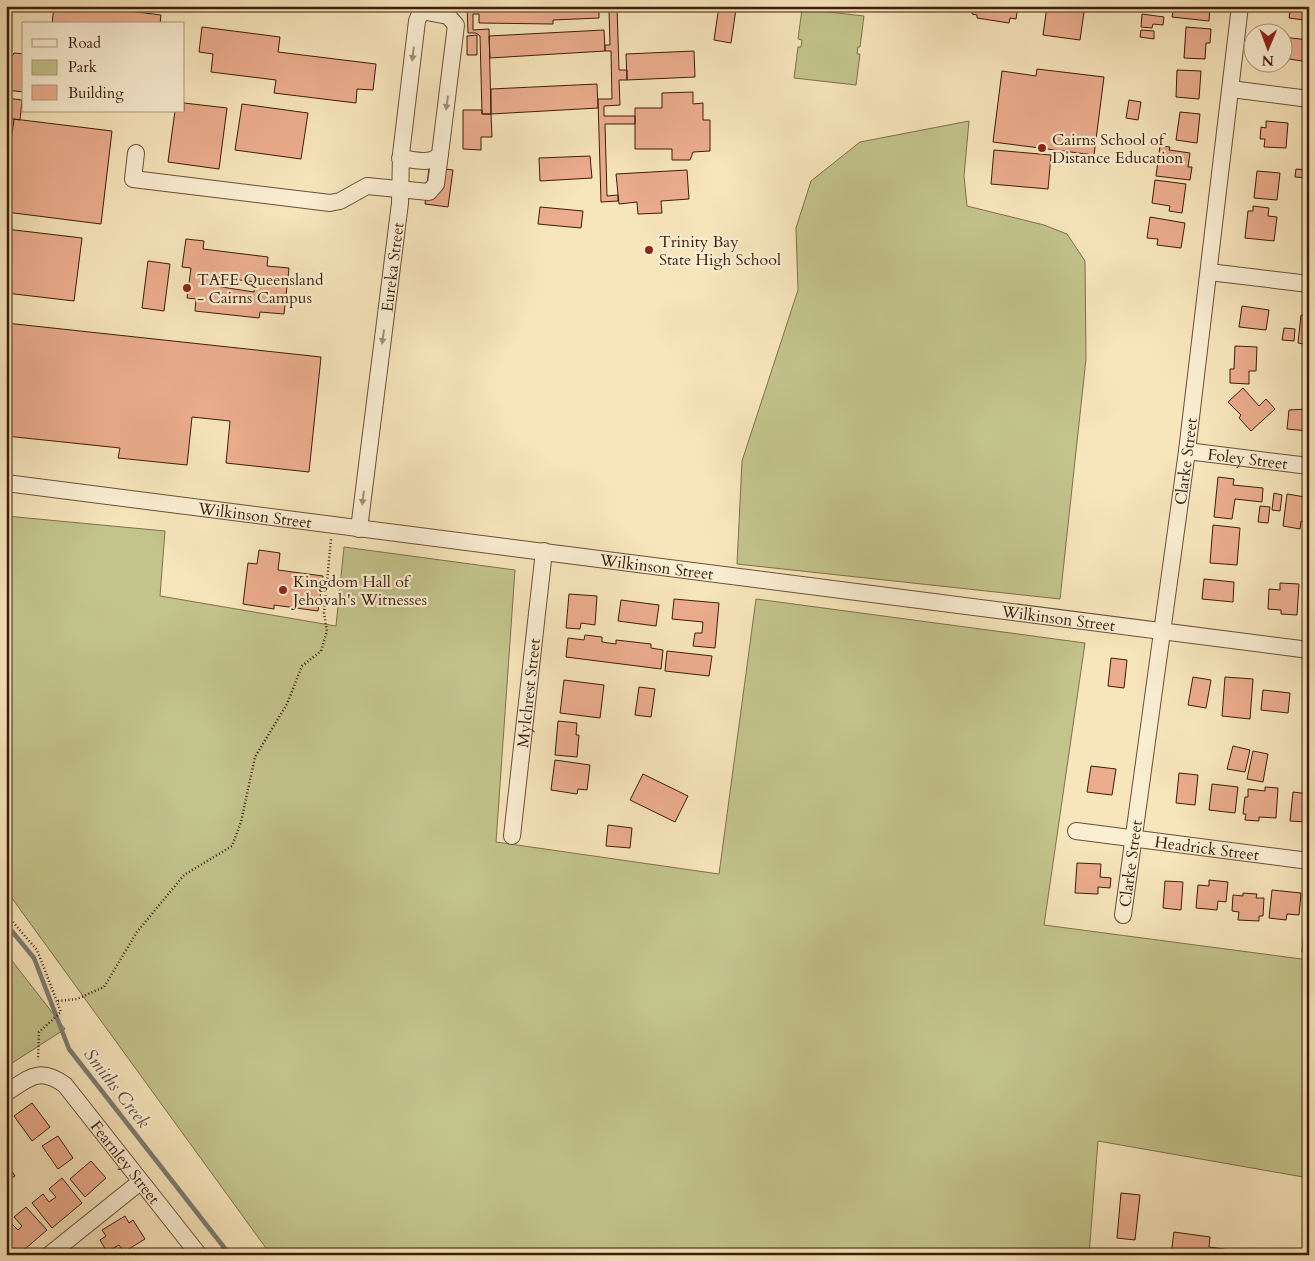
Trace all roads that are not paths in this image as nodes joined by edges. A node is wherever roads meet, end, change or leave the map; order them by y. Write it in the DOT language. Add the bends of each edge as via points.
graph roads {
  1 [pos="1240,6"];
  2 [pos="422,9"];
  3 [pos="1231,89"];
  4 [pos="1309,99"];
  5 [pos="136,152"];
  6 [pos="440,154"];
  7 [pos="400,158"];
  8 [pos="401,190"];
  9 [pos="1209,272"];
  10 [pos="1309,284"];
  11 [pos="1187,451"];
  12 [pos="1309,466"];
  13 [pos="6,484"];
  14 [pos="359,529"];
  15 [pos="544,551"];
  16 [pos="1163,632"];
  17 [pos="1309,650"];
  18 [pos="1076,831"];
  19 [pos="512,836"];
  20 [pos="1133,838"];
  21 [pos="1309,862"];
  22 [pos="1123,915"];
  23 [pos="6,1093"];
  24 [pos="140,1182"];
  25 [pos="48,1255"];
  26 [pos="199,1255"];
  1 -- 3 [label="street, Clarke Street"];
  2 -- 6 [label="street, one-way" via="448,16 456,25"];
  2 -- 7 [label="street, Eureka Street, one-way" via="417,21"];
  3 -- 4 [label="street"];
  3 -- 9 [label="street, Clarke Street"];
  5 -- 8 [label="street" via="133,179 328,203 340,201 368,186"];
  6 -- 7 [label="street" via="428,162"];
  6 -- 8 [label="street" via="434,189 424,193"];
  7 -- 8 [label="street, Eureka Street"];
  8 -- 14 [label="street, Eureka Street, one-way"];
  9 -- 10 [label="street"];
  9 -- 11 [label="street, Clarke Street"];
  11 -- 12 [label="street, Foley Street"];
  11 -- 16 [label="street, Clarke Street"];
  13 -- 14 [label="street, Wilkinson Street"];
  14 -- 15 [label="street, Wilkinson Street"];
  15 -- 16 [label="street, Wilkinson Street"];
  15 -- 19 [label="street, Mylchrest Street"];
  16 -- 17 [label="street, Wilkinson Street"];
  16 -- 20 [label="street, Clarke Street"];
  18 -- 20 [label="street, Headrick Street"];
  20 -- 21 [label="street, Headrick Street"];
  20 -- 22 [label="street, Clarke Street"];
  23 -- 24 [label="street, Fearnley Street" via="43,1075 65,1085"];
  24 -- 25 [label="street"];
  24 -- 26 [label="street, Fearnley Street"];
}
